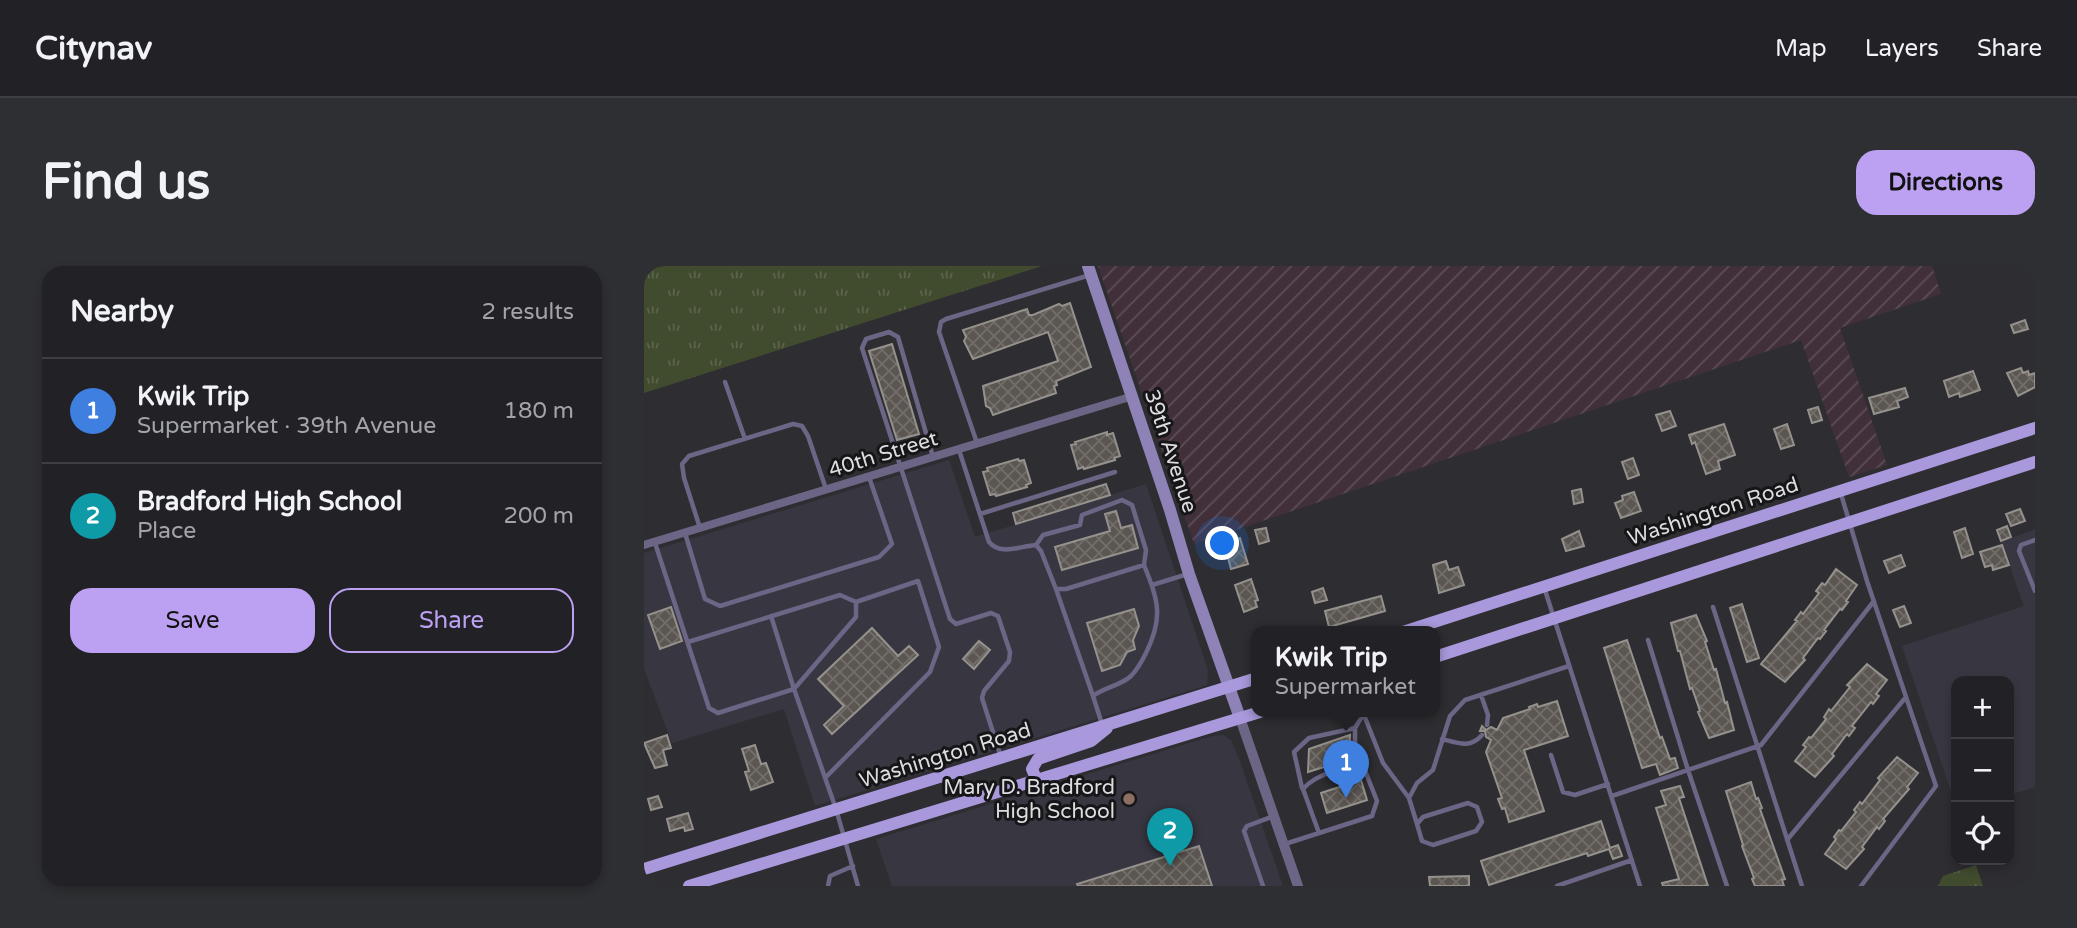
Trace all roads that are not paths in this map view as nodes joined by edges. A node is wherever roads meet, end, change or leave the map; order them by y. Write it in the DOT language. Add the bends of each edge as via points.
graph roads {
  1 [pos="1089,270"];
  2 [pos="725,382"];
  3 [pos="1133,396"];
  4 [pos="2035,428"];
  5 [pos="744,439"];
  6 [pos="977,443"];
  7 [pos="959,449"];
  8 [pos="933,457"];
  9 [pos="2035,462"];
  10 [pos="901,467"];
  11 [pos="1115,472"];
  12 [pos="869,476"];
  13 [pos="826,490"];
  14 [pos="1840,490"];
  15 [pos="980,514"];
  16 [pos="1849,522"];
  17 [pos="700,528"];
  18 [pos="685,533"];
  19 [pos="2035,540"];
  20 [pos="655,542"];
  21 [pos="644,545"];
  22 [pos="1036,545"];
  23 [pos="1144,565"];
  24 [pos="1189,574"];
  25 [pos="1152,585"];
  26 [pos="1544,587"];
  27 [pos="1056,589"];
  28 [pos="2035,591"];
  29 [pos="1874,601"];
  30 [pos="856,602"];
  31 [pos="1713,607"];
  32 [pos="771,616"];
  33 [pos="1554,619"];
  34 [pos="1422,626"];
  35 [pos="1648,639"];
  36 [pos="688,642"];
  37 [pos="1440,655"];
  38 [pos="1569,666"];
  39 [pos="1251,680"];
  40 [pos="1229,687"];
  41 [pos="794,689"];
  42 [pos="1482,695"];
  43 [pos="1093,696"];
  44 [pos="1906,697"];
  45 [pos="1251,715"];
  46 [pos="1362,717"];
  47 [pos="1366,717"];
  48 [pos="1240,718"];
  49 [pos="1107,725"];
  50 [pos="1487,725"];
  51 [pos="1355,728"];
  52 [pos="1482,735"];
  53 [pos="1443,739"];
  54 [pos="1756,746"];
  55 [pos="1551,755"];
  56 [pos="1001,758"];
  57 [pos="1364,768"];
  58 [pos="1688,770"];
  59 [pos="825,778"];
  60 [pos="1037,781"];
  61 [pos="1608,785"];
  62 [pos="1303,789"];
  63 [pos="1612,796"];
  64 [pos="1409,797"];
  65 [pos="836,809"];
  66 [pos="1275,816"];
  67 [pos="1417,824"];
  68 [pos="1319,833"];
  69 [pos="845,840"];
  70 [pos="1787,840"];
  71 [pos="1284,844"];
  72 [pos="1632,860"];
  73 [pos="853,866"];
  74 [pos="644,869"];
  75 [pos="689,886"];
  76 [pos="828,886"];
  77 [pos="858,886"];
  78 [pos="1263,886"];
  79 [pos="1298,886"];
  80 [pos="1557,886"];
  81 [pos="1640,886"];
  82 [pos="1727,886"];
  83 [pos="1802,886"];
  84 [pos="1861,886"];
  1 -- 3 [label="main road, 39th Avenue"];
  1 -- 6 [label="lane" via="941,322 939,331"];
  2 -- 5 [label="lane"];
  3 -- 6 [label="street, 40th Street"];
  3 -- 24 [label="main road, 39th Avenue"];
  4 -- 14 [label="main road, Washington Road"];
  5 -- 13 [label="lane" via="793,424 802,426"];
  5 -- 17 [label="lane" via="688,456 682,464"];
  6 -- 7 [label="street, 40th Street"];
  7 -- 8 [label="street, 40th Street"];
  7 -- 15 [label="lane"];
  8 -- 10 [label="street, 40th Street"];
  8 -- 10 [label="lane" via="898,337 889,332 866,339 862,348"];
  9 -- 16 [label="main road"];
  10 -- 12 [label="street, 40th Street"];
  10 -- 56 [label="lane" via="950,619 956,624 998,615 1009,661 982,698"];
  11 -- 15 [label="lane"];
  12 -- 13 [label="street, 40th Street"];
  12 -- 18 [label="lane" via="892,544 879,557 839,570 720,606 705,599"];
  13 -- 17 [label="street, 40th Street"];
  14 -- 16 [label="lane"];
  14 -- 26 [label="main road, Washington Road"];
  15 -- 22 [label="lane" via="993,547 1012,550"];
  16 -- 29 [label="lane"];
  16 -- 33 [label="main road"];
  17 -- 18 [label="street, 40th Street"];
  18 -- 20 [label="street, 40th Street"];
  19 -- 28 [label="lane" via="2021,545 2019,551"];
  20 -- 21 [label="street, 40th Street"];
  20 -- 36 [label="lane"];
  22 -- 23 [label="lane" via="1043,535 1080,525 1082,514 1122,500 1132,505 1146,550"];
  22 -- 27 [label="lane"];
  23 -- 25 [label="lane"];
  23 -- 27 [label="lane"];
  24 -- 25 [label="lane"];
  24 -- 40 [label="main road, 39th Avenue"];
  25 -- 43 [label="lane" via="1158,621 1138,669 1120,684"];
  26 -- 33 [label="lane"];
  26 -- 34 [label="main road, Washington Road"];
  27 -- 43 [label="lane"];
  29 -- 44 [label="lane"];
  29 -- 54 [label="lane"];
  30 -- 32 [label="lane" via="840,595"];
  30 -- 41 [label="lane" via="856,617"];
  30 -- 59 [label="lane" via="918,581 939,647 930,672"];
  31 -- 54 [label="lane"];
  32 -- 36 [label="lane"];
  32 -- 41 [label="lane"];
  33 -- 37 [label="main road"];
  33 -- 38 [label="lane"];
  35 -- 58 [label="lane"];
  36 -- 41 [label="lane" via="709,708 718,713"];
  38 -- 42 [label="lane"];
  38 -- 61 [label="lane"];
  39 -- 40 [label="main road, Washington Road"];
  40 -- 48 [label="main road, 39th Avenue"];
  40 -- 49 [label="main road, Washington Road"];
  41 -- 59 [label="lane"];
  42 -- 50 [label="lane"];
  42 -- 53 [label="lane" via="1465,700 1450,716"];
  43 -- 49 [label="lane"];
  44 -- 70 [label="lane"];
  44 -- 84 [label="lane" via="1936,786"];
  45 -- 48 [label="main road"];
  46 -- 51 [label="lane"];
  47 -- 64 [label="lane" via="1383,763"];
  48 -- 60 [label="main road"];
  48 -- 66 [label="street, 39th Avenue"];
  49 -- 56 [label="main road, Washington Road"];
  49 -- 60 [label="main road" via="1091,741 1038,759 1032,769"];
  51 -- 57 [label="lane" via="1355,747"];
  51 -- 62 [label="lane" via="1309,738 1294,752"];
  52 -- 53 [label="lane" via="1464,745"];
  53 -- 64 [label="lane" via="1433,770"];
  54 -- 58 [label="lane"];
  54 -- 70 [label="lane"];
  55 -- 61 [label="lane" via="1563,792 1574,795"];
  56 -- 65 [label="main road, Washington Road"];
  57 -- 62 [label="lane" via="1352,766 1311,780"];
  57 -- 68 [label="lane" via="1377,801 1372,816"];
  58 -- 63 [label="lane"];
  58 -- 82 [label="lane"];
  59 -- 65 [label="lane"];
  60 -- 69 [label="main road"];
  61 -- 63 [label="lane"];
  62 -- 68 [label="lane"];
  63 -- 72 [label="lane"];
  64 -- 67 [label="lane"];
  65 -- 69 [label="lane"];
  65 -- 74 [label="main road, Washington Road"];
  66 -- 71 [label="street, 39th Avenue"];
  66 -- 78 [label="lane" via="1244,831"];
  67 -- 67 [label="lane" via="1423,817 1468,803 1477,807 1482,822 1476,831 1433,845 1422,841"];
  68 -- 71 [label="lane"];
  69 -- 73 [label="lane"];
  69 -- 75 [label="main road"];
  70 -- 83 [label="lane"];
  71 -- 79 [label="street, 39th Avenue"];
  72 -- 80 [label="lane"];
  72 -- 81 [label="lane"];
  73 -- 76 [label="lane" via="830,876"];
  73 -- 77 [label="lane"];
}
